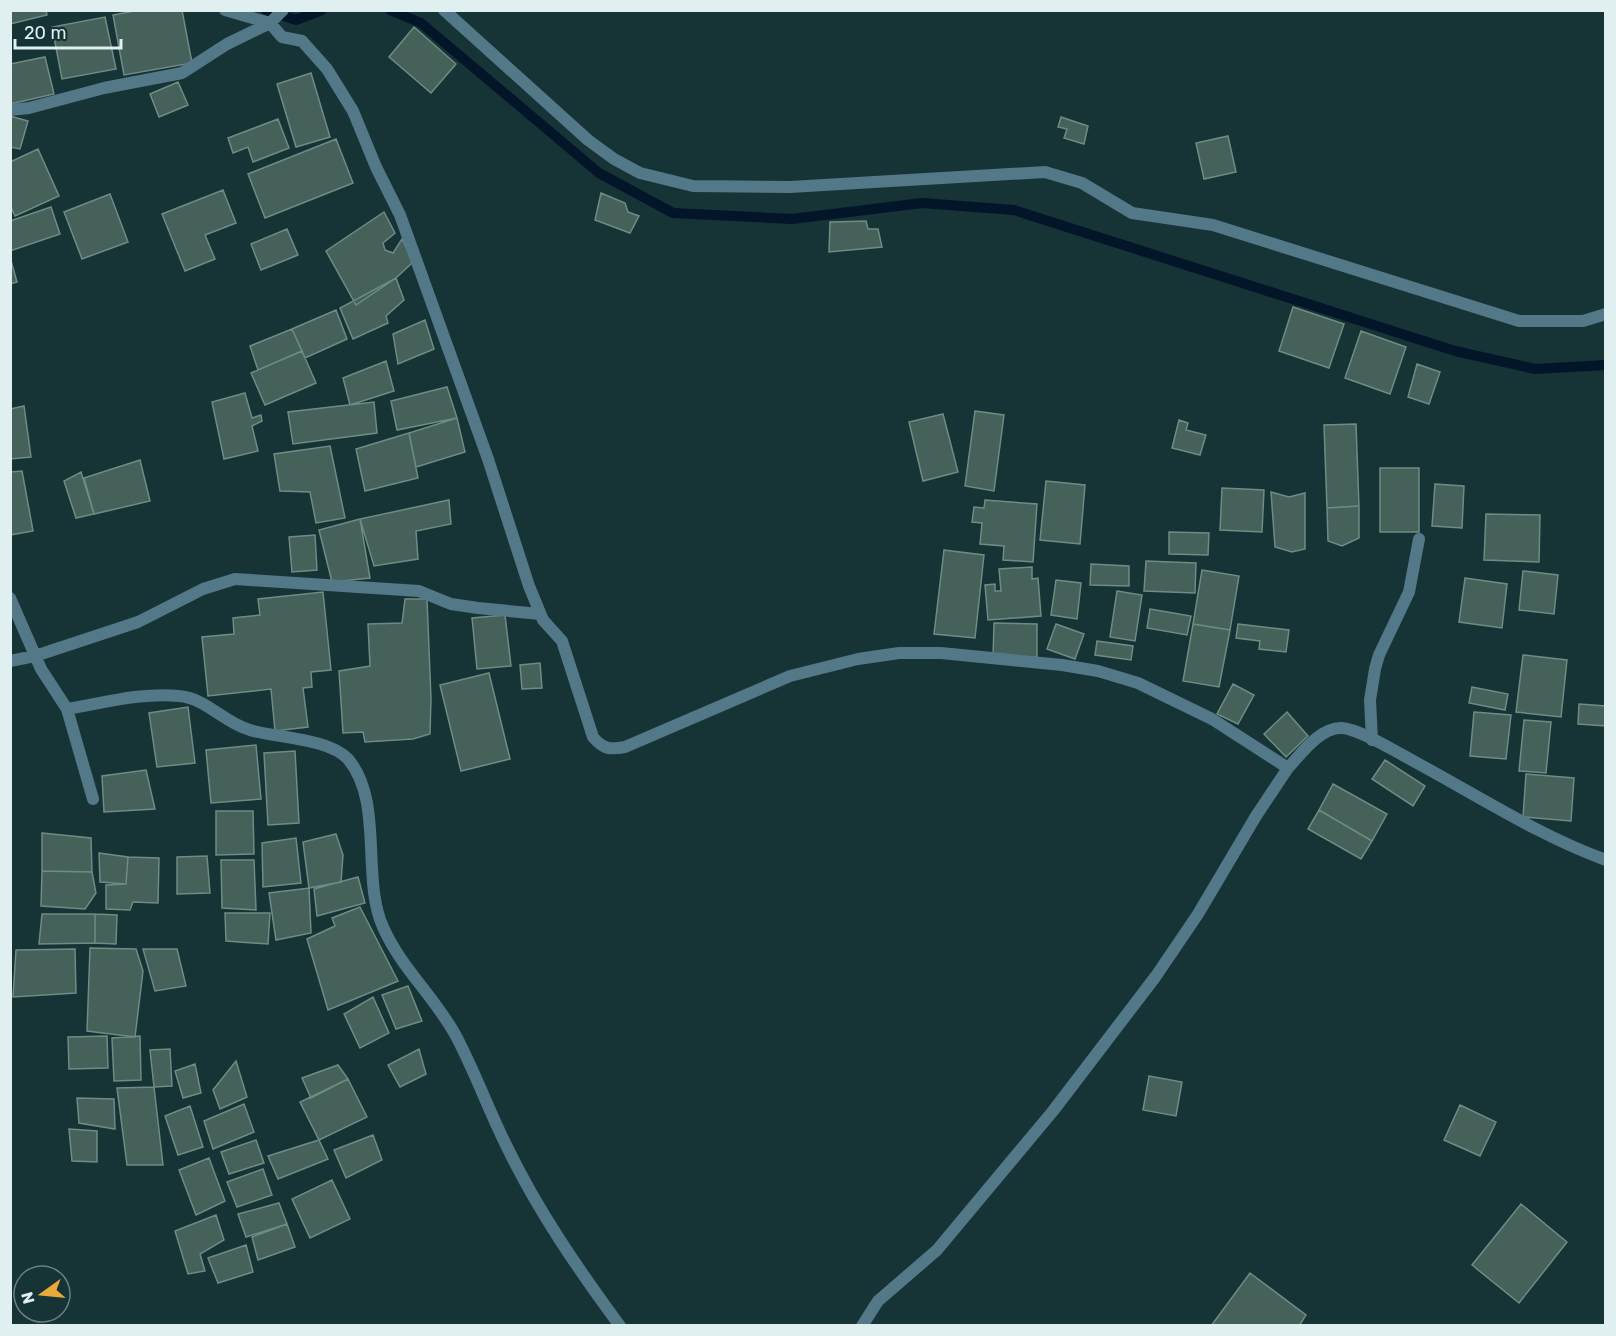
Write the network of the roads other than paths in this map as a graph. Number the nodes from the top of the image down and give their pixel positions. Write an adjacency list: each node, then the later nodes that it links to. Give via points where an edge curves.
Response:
1 (225, 10): 4 (street)
2 (283, 10): 4 (street)
3 (444, 10): 6 (street, via 588,140 614,159 660,180 693,186 790,187 1045,172 1082,183 1132,213 1213,225 1519,321 1583,321)
4 (272, 22): 5 (street, via 227,44 182,73); 9 (street, via 282,37 302,40 327,69 353,111 400,215)
5 (10, 110)
6 (1605, 314)
7 (1419, 539): 13 (street, via 1409,592 1375,669 1370,700)
8 (10, 598): 10 (street)
9 (540, 614): 10 (street, via 451,604 419,591 235,579 203,589 138,622); 14 (street, via 562,641 593,736 609,749 625,747 790,676 858,659 899,653 941,653 1062,665 1127,680 1212,719)
10 (35, 656): 11 (street); 12 (street)
11 (10, 660)
12 (67, 709): 15 (street); 17 (street, via 158,694 182,696 202,703 241,728 319,744 347,758 361,784 366,807 374,894 383,927 403,964 456,1036 507,1148 547,1220)
13 (1372, 740): 14 (street, via 1345,729 1326,732); 16 (street, via 1553,837)
14 (1288, 768): 18 (street, via 1198,914 1122,1021 937,1250 878,1301)
15 (93, 799)
16 (1605, 860)
17 (620, 1326)
18 (862, 1326)

